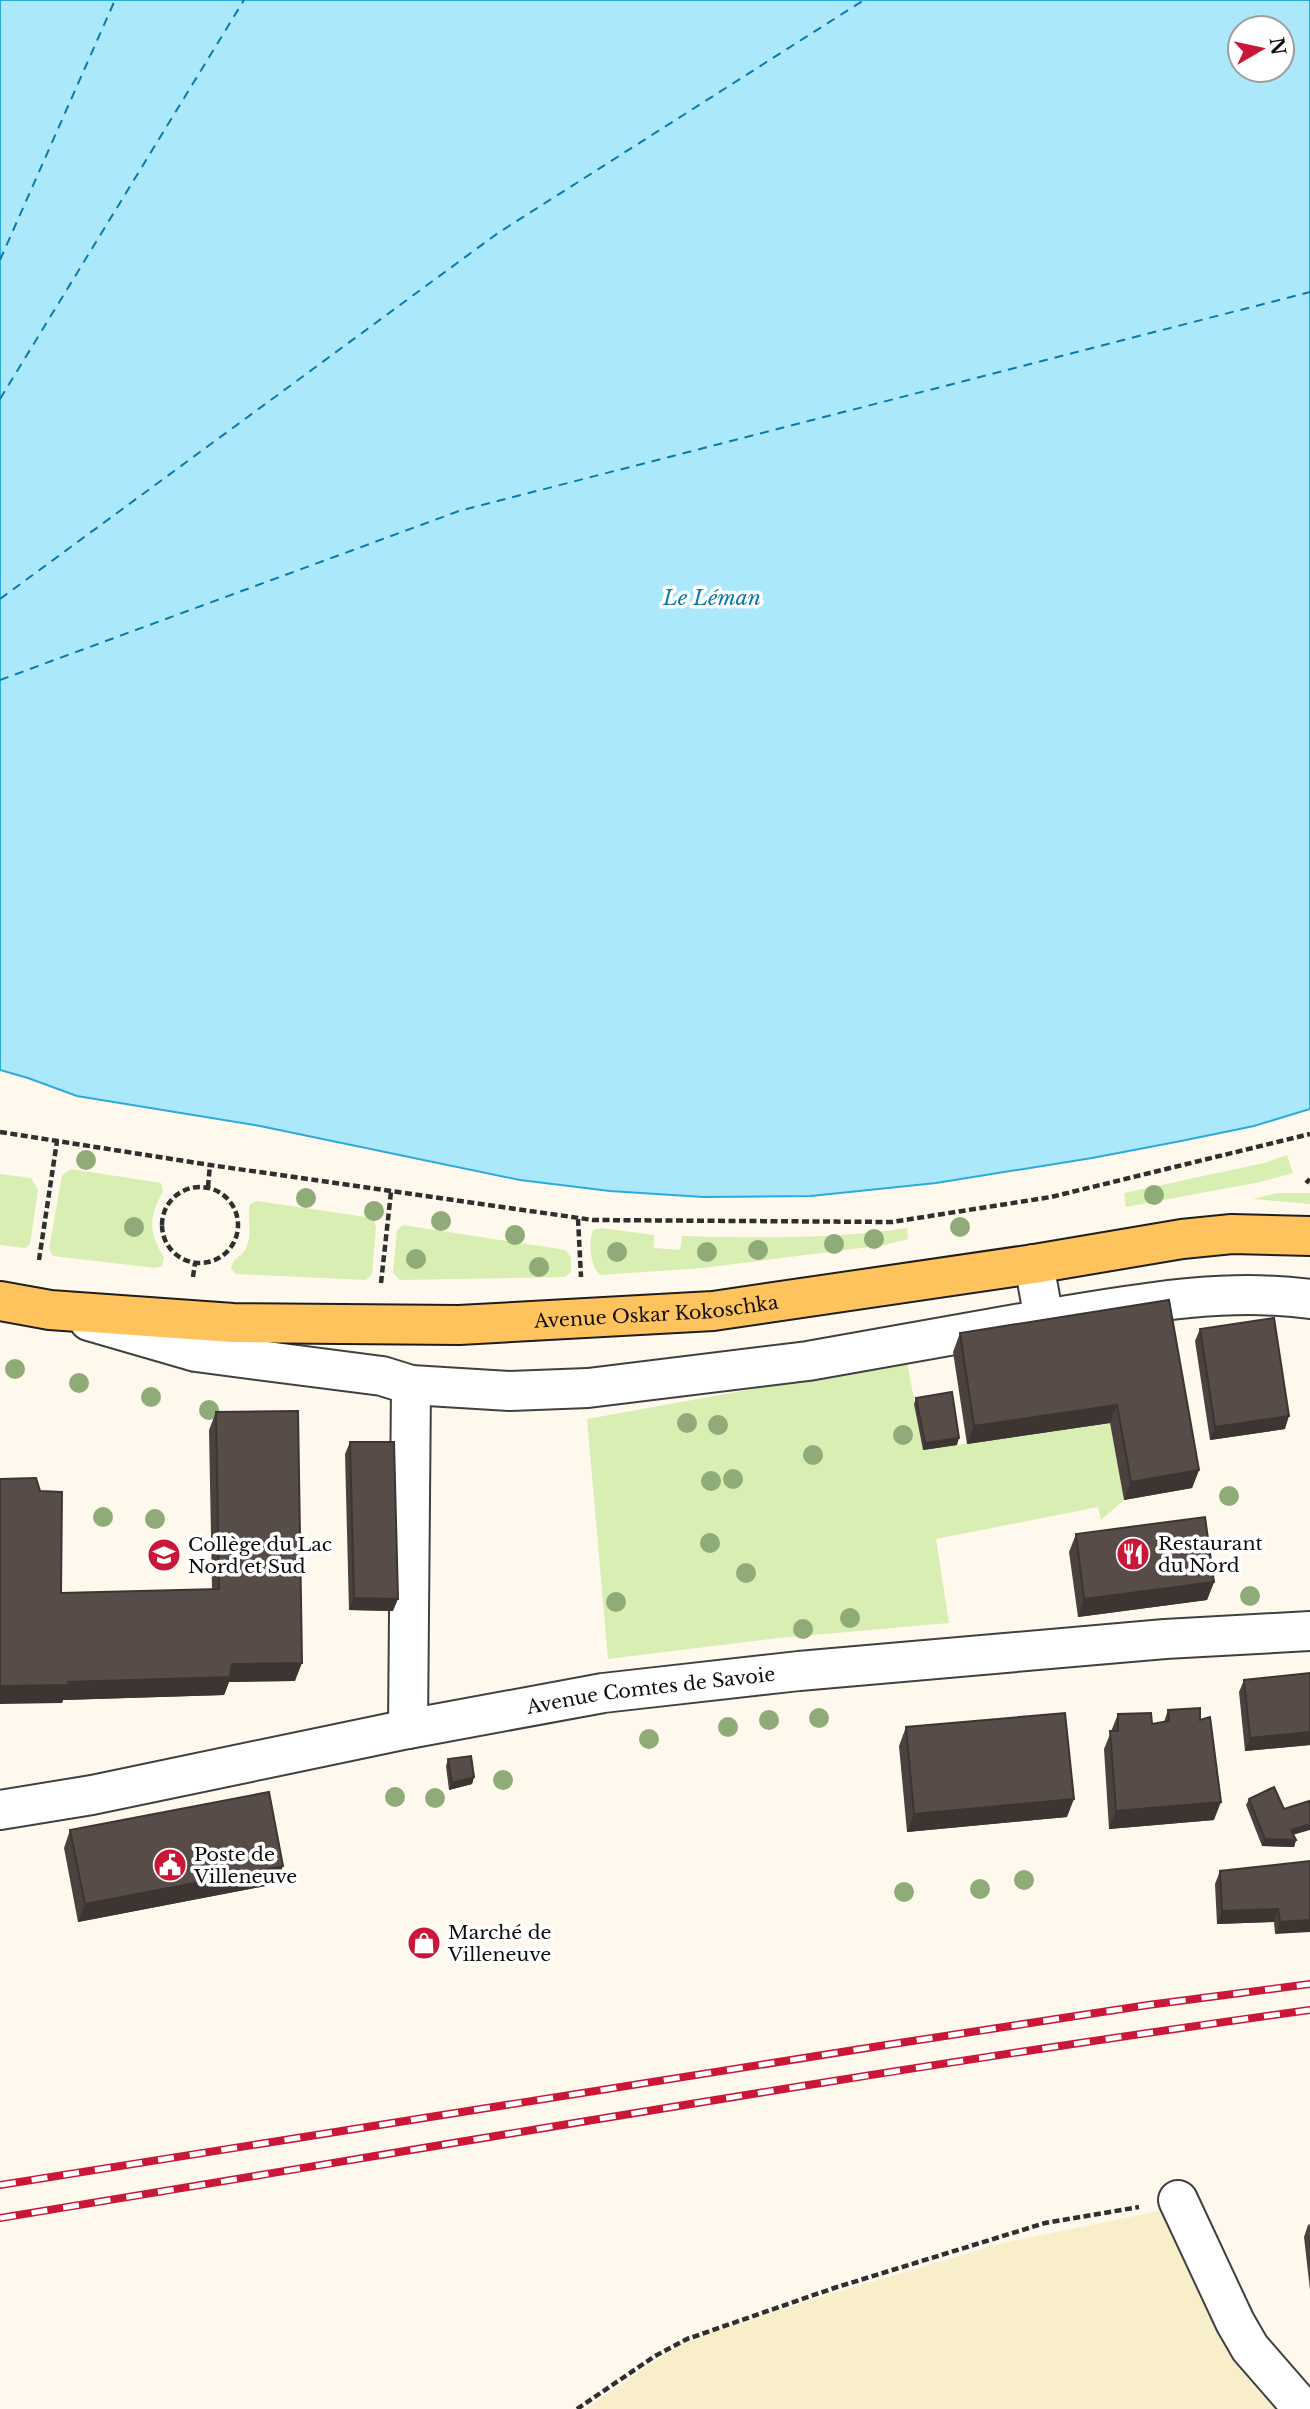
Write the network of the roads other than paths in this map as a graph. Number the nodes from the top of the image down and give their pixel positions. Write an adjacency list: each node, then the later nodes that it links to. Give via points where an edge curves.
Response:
1 (1310, 1236): 2 (main road, Avenue Oskar Kokoschka, via 1207,1236)
2 (1034, 1264): 5 (main road, Avenue Oskar Kokoschka, via 713,1311 458,1325 233,1323); 6 (street)
3 (1310, 1299): 6 (street, via 1253,1295 1170,1299)
4 (0, 1301): 5 (main road, Avenue Oskar Kokoschka)
5 (50, 1310): 7 (street, via 195,1352 382,1376)
6 (1044, 1319): 7 (street, via 808,1361 588,1388 510,1391)
7 (411, 1385): 9 (street)
8 (1310, 1632): 9 (street, Avenue Comtes de Savoie, via 1165,1639 799,1671 603,1693)
9 (408, 1729): 10 (street, Avenue Comtes de Savoie)
10 (0, 1810)
11 (1178, 2200): 12 (street, via 1250,2348)
12 (1303, 2409)

